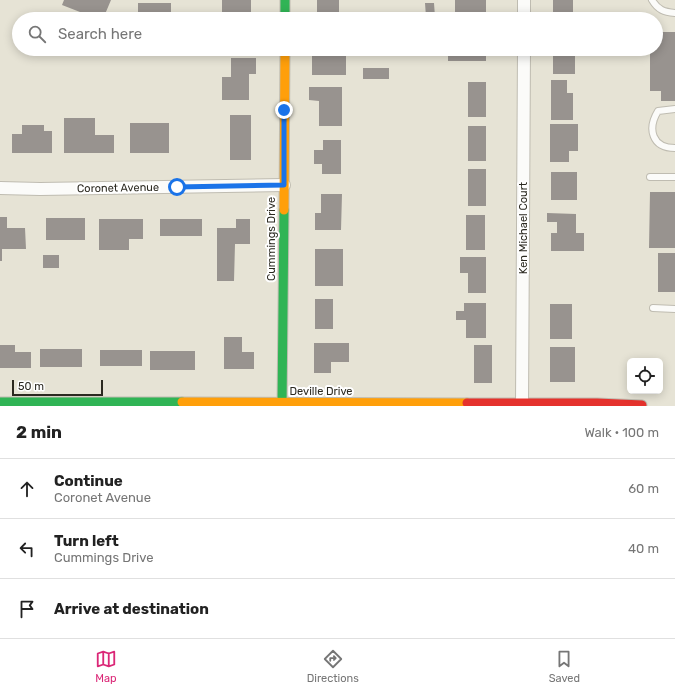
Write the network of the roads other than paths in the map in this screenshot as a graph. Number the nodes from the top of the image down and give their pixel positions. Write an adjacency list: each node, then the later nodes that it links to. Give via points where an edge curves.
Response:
1 (285, 0): 4 (street)
2 (524, 0): 5 (street)
3 (652, 0): 6 (lane, via 657,8)
4 (285, 12)
5 (524, 12)
6 (675, 13)
7 (285, 56): 13 (street, Cummings Drive)
8 (524, 56): 19 (street, Ken Michael Court)
9 (675, 109): 10 (lane, via 658,111 653,119 653,127 659,145)
10 (675, 148)
11 (650, 177): 12 (lane)
12 (675, 177)
13 (284, 185): 14 (street, Coronet Avenue); 18 (street, Cummings Drive)
14 (0, 188)
15 (653, 308): 16 (lane)
16 (675, 309)
17 (0, 402): 18 (street, Deville Drive)
18 (282, 405): 19 (street, Deville Drive)
19 (522, 405): 20 (street, Deville Drive)
20 (642, 405)

